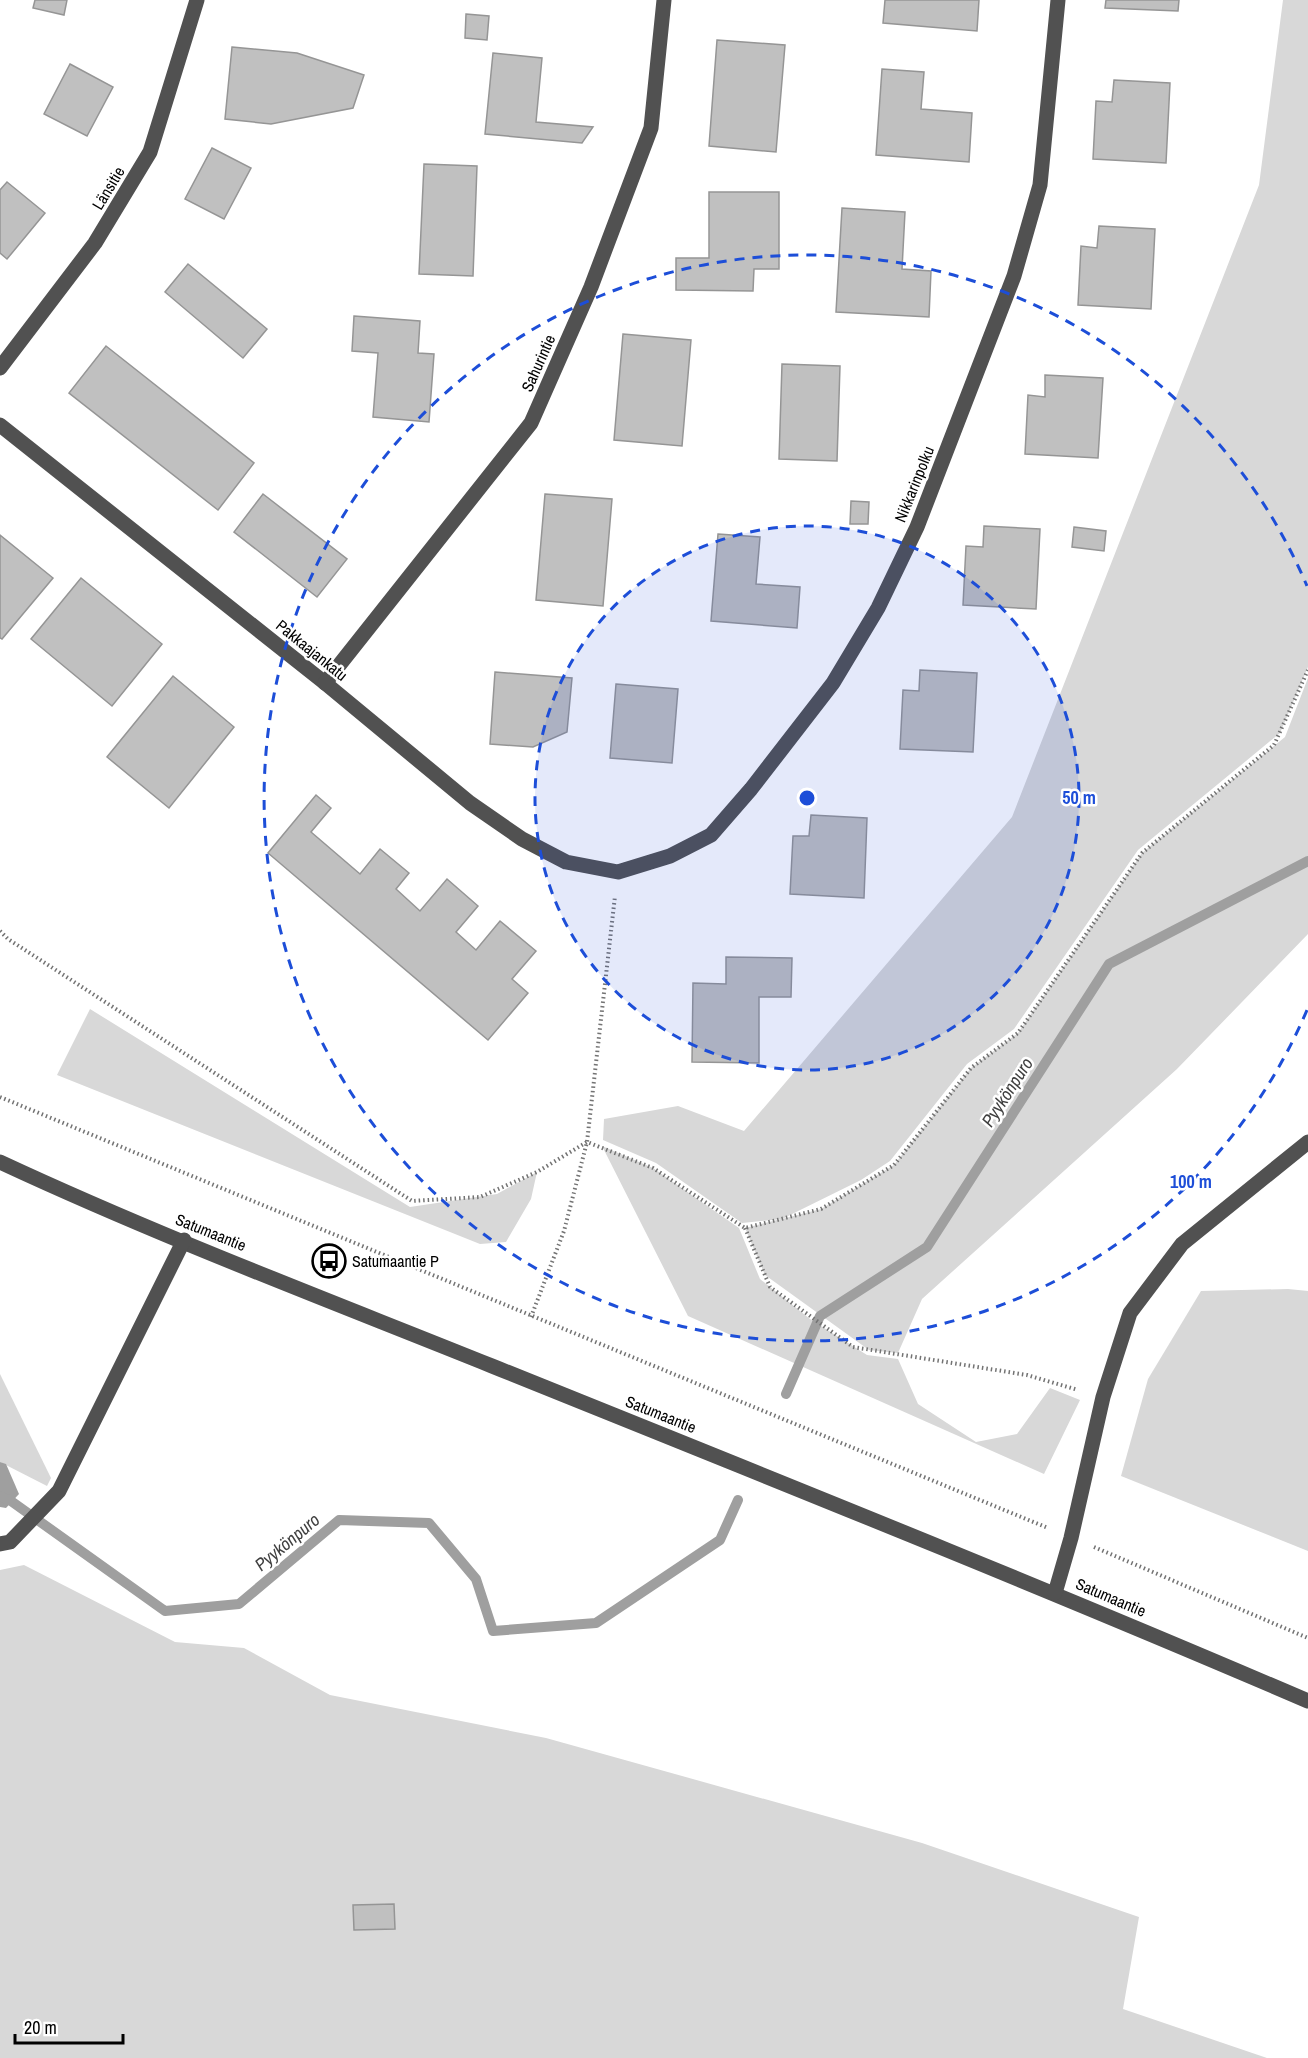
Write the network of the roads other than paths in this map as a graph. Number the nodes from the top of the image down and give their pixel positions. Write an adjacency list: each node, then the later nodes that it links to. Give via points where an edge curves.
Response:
1 (197, 0): 4 (street, Länsitie, via 150,152 96,243)
2 (664, 0): 6 (street, Sahurintie, via 651,128 591,287 531,423)
3 (1058, 0): 7 (street, Nikkarinpolku, via 1040,185 1014,276 917,527 878,608 833,683 711,835 670,856)
4 (0, 368)
5 (0, 425): 6 (street, Pakkaajankatu)
6 (325, 683): 7 (street, Pakkaajankatu, via 470,803 522,839 566,862)
7 (618, 872)
8 (1308, 1142): 12 (street, via 1182,1244 1130,1313 1103,1397)
9 (0, 1162): 10 (street, Satumaantie)
10 (184, 1240): 11 (street, via 59,1491 10,1542); 12 (street, Satumaantie)
11 (0, 1544)
12 (1055, 1593): 13 (street, Satumaantie)
13 (1308, 1701)

